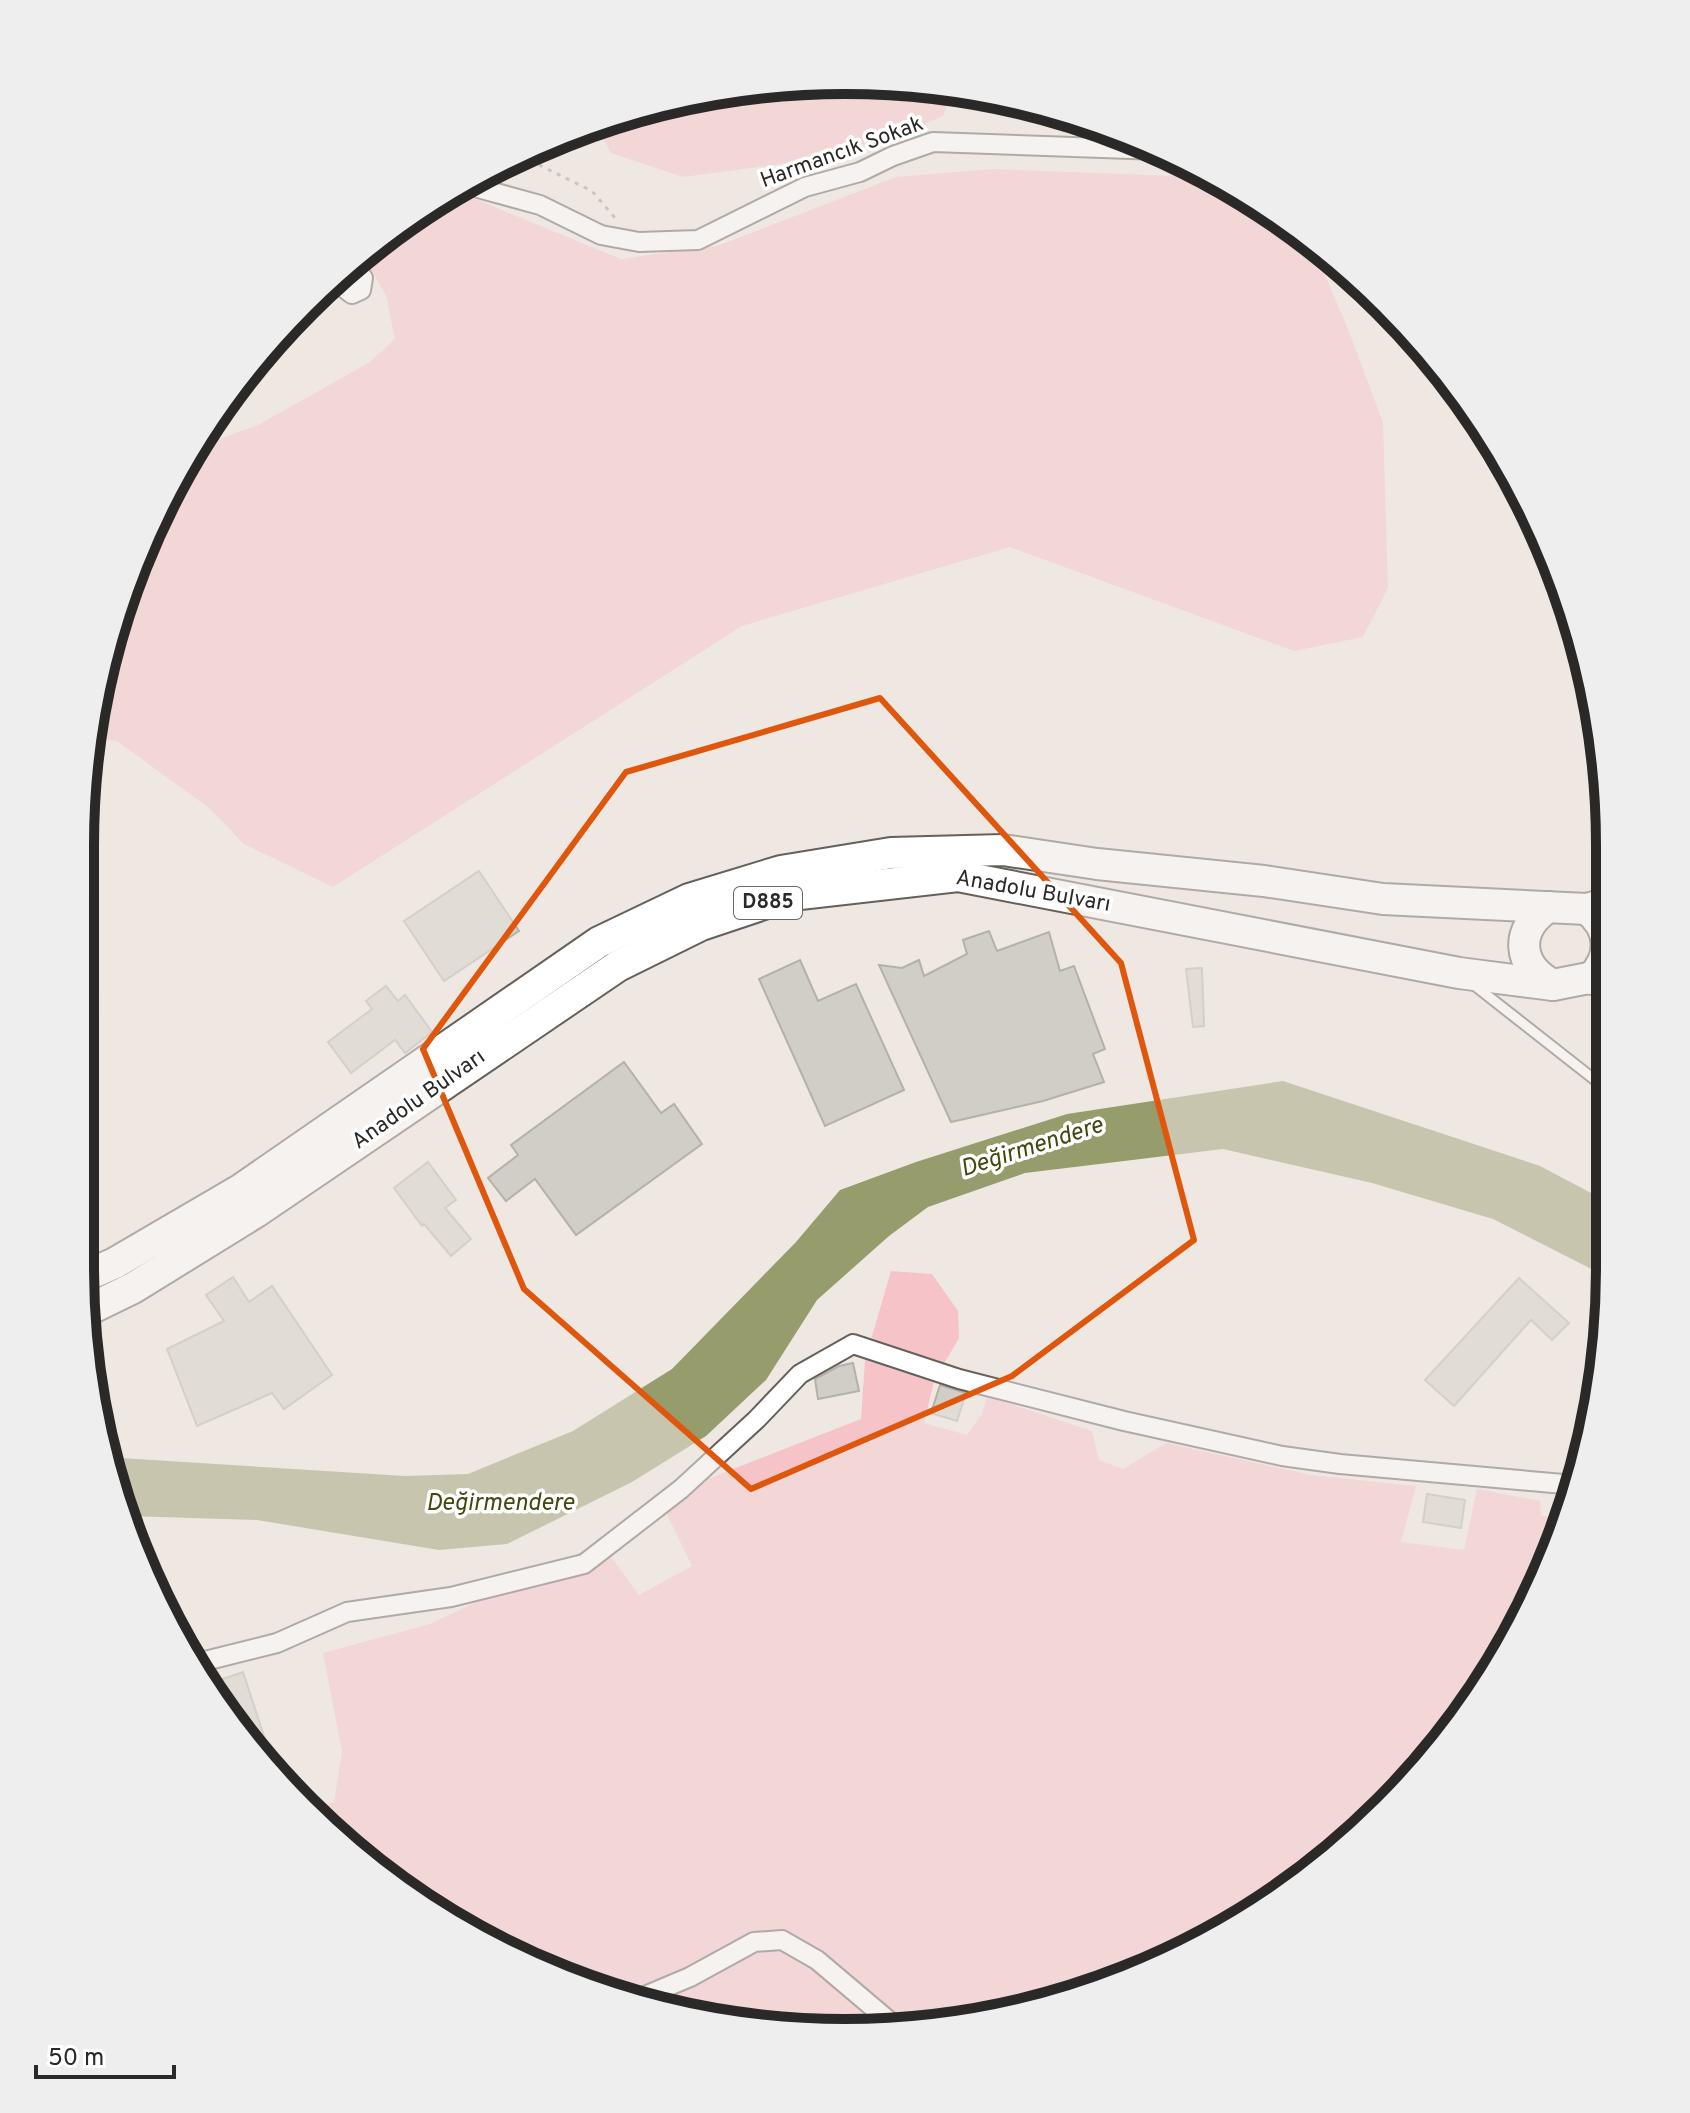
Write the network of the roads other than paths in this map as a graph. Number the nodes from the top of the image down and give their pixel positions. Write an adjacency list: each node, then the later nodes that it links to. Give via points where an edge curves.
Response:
1 (1126, 149): 2 (street, Harmancık Sokak, via 933,142 860,172 805,187 698,240 639,242 601,235 540,205)
2 (481, 189)
3 (359, 272): 4 (street, via 361,290 352,294)
4 (343, 287)
5 (1596, 906): 6 (highway, Anadolu Bulvarı)
6 (1548, 907): 9 (highway, via 1528,927 1524,941 1531,968); 11 (highway, Anadolu Bulvarı / D885, via 1383,899 1003,850 891,853 781,871 689,899 599,942 240,1190)
7 (1459, 973): 9 (highway, Anadolu Bulvarı / D885); 10 (lane); 12 (highway, Anadolu Bulvarı / D885, via 958,876 791,895 701,925 618,966 256,1212)
8 (1596, 977): 9 (highway, Anadolu Bulvarı)
9 (1553, 985)
10 (1596, 1081)
11 (94, 1272)
12 (96, 1306)
13 (1563, 1484): 14 (street, via 1282,1456 974,1383 853,1344 800,1374 681,1489 584,1564 451,1597 347,1612 277,1643)
14 (206, 1661)
15 (652, 1993): 16 (street, via 754,1942 782,1940 817,1960)
16 (885, 2017)

